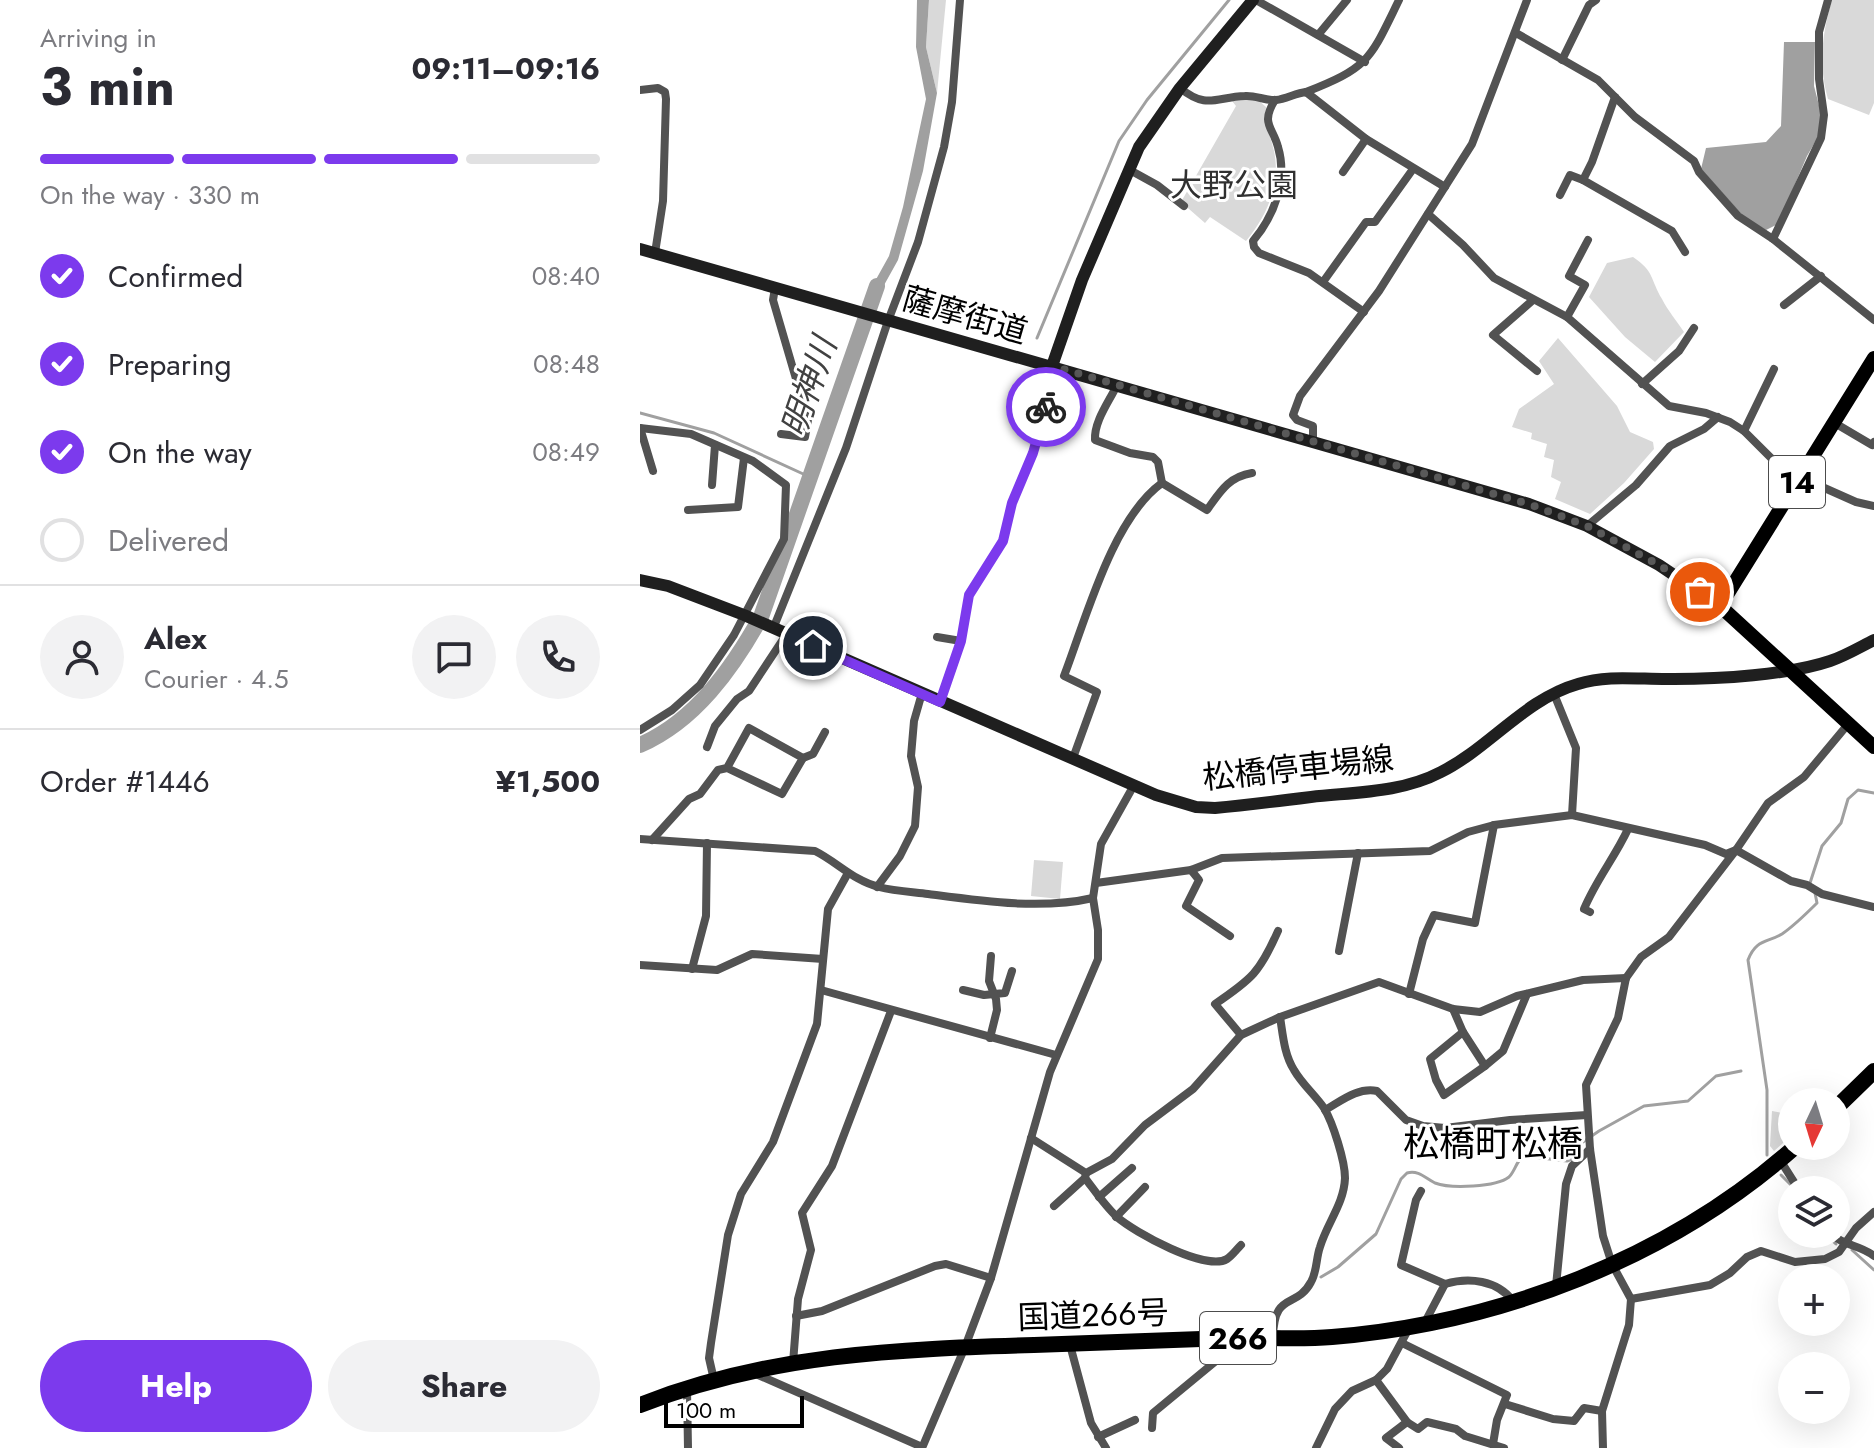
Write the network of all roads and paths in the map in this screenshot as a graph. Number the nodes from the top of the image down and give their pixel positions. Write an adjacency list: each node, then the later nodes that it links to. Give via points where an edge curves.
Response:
1 (960, 0): 38 (street, via 944,147 918,242)
2 (1254, 0): 9 (street); 12 (street)
3 (1347, 0): 9 (street)
4 (1399, 0): 11 (street)
5 (1527, 0): 8 (street)
6 (1596, 0): 10 (street)
7 (1828, 0): 26 (street, via 1819,32 1821,138)
8 (1516, 33): 10 (street); 22 (street, via 1481,126)
9 (1318, 35): 11 (street)
10 (1562, 60): 15 (street, via 1598,80)
11 (1365, 62): 14 (street)
12 (1180, 88): 16 (street, via 1203,101 1250,96); 18 (street)
13 (640, 90): 30 (street, via 658,88 666,99 663,201)
14 (1306, 92): 16 (street); 17 (street)
15 (1615, 97): 21 (street); 26 (street, via 1694,161 1738,216)
16 (1275, 100): 32 (street, via 1268,118 1278,147 1279,182 1271,217 1254,247)
17 (1366, 139): 19 (street); 20 (street)
18 (1127, 169): 24 (street); 42 (street, via 1077,292)
19 (1413, 169): 22 (street); 32 (street)
20 (1343, 172)
21 (1583, 180): 23 (street, via 1570,175); 29 (street, via 1672,231)
22 (1445, 187): 25 (street)
23 (1560, 195)
24 (1184, 206)
25 (1428, 214): 34 (street, via 1494,278); 36 (street)
26 (1773, 239): 31 (street)
27 (1588, 240): 37 (street, via 1569,276 1585,285)
28 (640, 249): 30 (street, 薩摩街道)
29 (1685, 252)
30 (655, 253): 33 (street, 薩摩街道)
31 (1821, 276): 35 (street); 39 (street)
32 (1323, 282): 36 (street)
33 (775, 288): 38 (street, 薩摩街道); 51 (street, via 773,300 808,420 805,437)
34 (1533, 300): 37 (street); 44 (street, via 1493,335)
35 (1784, 305)
36 (1364, 312): 52 (street, via 1293,410 1297,420 1313,426)
37 (1567, 317): 45 (street)
38 (886, 320): 42 (street, 薩摩街道); 67 (street, via 846,448)
39 (1874, 320)
40 (1694, 328): 45 (street, via 1679,351)
41 (1874, 359): 48 (main road, 14)
42 (1057, 368): 46 (street, 薩摩街道); 70 (street, via 1003,541 969,595)
43 (1774, 369): 50 (street)
44 (1537, 371)
45 (1642, 384): 47 (street, via 1675,408)
46 (1117, 385): 52 (street, 薩摩街道); 59 (street, via 1095,440 1153,457)
47 (1718, 417): 50 (street); 63 (street, via 1670,446 1636,485)
48 (1833, 422): 53 (street); 58 (main road, 14)
49 (640, 428): 54 (street, via 691,434); 56 (street)
50 (1744, 431): 58 (street, via 1778,465)
51 (781, 434)
52 (1313, 440): 63 (street, 薩摩街道)
53 (1874, 442)
54 (715, 445): 55 (street); 60 (street)
55 (744, 458): 62 (street, via 738,507); 66 (street, via 786,485 784,539)
56 (653, 471)
57 (1252, 473): 59 (street, via 1238,475 1207,510)
58 (1800, 477): 61 (street); 65 (main road, 14)
59 (1162, 483): 81 (street, via 1118,535 1064,676 1097,692)
60 (712, 485)
61 (1874, 506)
62 (688, 510)
63 (1587, 526): 65 (street, 薩摩街道)
64 (640, 580): 66 (street, 松橋停車場線)
65 (1720, 606): 71 (main road)
66 (747, 617): 67 (street, 松橋停車場線); 76 (street, via 700,685)
67 (775, 630): 72 (street, 松橋停車場線); 78 (street, via 749,691 715,726)
68 (937, 637): 70 (street)
69 (1874, 640): 71 (street, 松橋停車場線, via 1831,661)
70 (961, 641): 74 (street)
71 (1787, 669): 73 (street, 松橋停車場線, via 1705,679 1602,678); 75 (main road)
72 (922, 693): 74 (street, 松橋停車場線); 95 (street, via 911,756 918,787 915,826)
73 (1554, 694): 83 (street, 松橋停車場線, via 1443,772 1395,788 1215,808 1179,803); 84 (street, via 1576,748)
74 (940, 702): 81 (street, 松橋停車場線)
75 (1849, 723): 79 (main road); 90 (street, via 1804,777 1768,803)
76 (640, 730)
77 (825, 732): 80 (street, via 813,754)
78 (707, 747)
79 (1874, 747)
80 (803, 758): 82 (street, via 782,794); 82 (street, via 749,728)
81 (1073, 758): 83 (street, 松橋停車場線)
82 (727, 768): 88 (street, via 718,770)
83 (1134, 785): 94 (street, via 1101,844)
84 (1572, 815): 85 (street); 86 (street)
85 (1494, 825): 91 (street, via 1430,851); 111 (street, via 1475,923 1434,915)
86 (1628, 829): 90 (street, via 1726,854); 98 (street, via 1616,857 1595,882 1584,909)
87 (640, 839): 88 (street)
88 (652, 840): 89 (street)
89 (707, 843): 93 (street, via 815,851); 105 (street, via 706,916)
90 (1736, 850): 97 (street, via 1791,881); 107 (street, via 1669,937 1641,957)
91 (1358, 853): 92 (street, via 1222,858); 101 (street)
92 (1191, 870): 94 (street); 100 (street, via 1199,880 1186,906)
93 (848, 873): 95 (street); 103 (street, via 828,909)
94 (1096, 883): 96 (street)
95 (877, 887): 96 (street, via 1027,903)
96 (1093, 898): 119 (street, via 1098,959)
97 (1874, 907)
98 (1590, 912)
99 (1278, 931): 117 (street, via 1257,972 1215,1004)
100 (1230, 936)
101 (1339, 951)
102 (991, 956): 110 (street)
103 (823, 959): 105 (street, via 752,954 717,970); 108 (street)
104 (640, 965): 105 (street)
105 (692, 969)
106 (1012, 971): 110 (street, via 1005,993)
107 (1626, 978): 112 (street, via 1583,980); 124 (street, via 1618,1018 1586,1085)
108 (821, 990): 114 (street); 157 (street, via 817,1024 773,1142 741,1194 728,1235 709,1358)
109 (963, 990): 110 (street)
110 (993, 993): 118 (street, via 997,1010)
111 (1409, 994): 113 (street); 115 (street, via 1379,982)
112 (1527, 994): 113 (street, via 1480,1012); 120 (street, via 1503,1051)
113 (1453, 1009): 116 (street)
114 (891, 1011): 118 (street); 148 (street, via 832,1166 802,1213 811,1250)
115 (1280, 1017): 117 (street); 123 (street, via 1287,1056)
116 (1463, 1032): 120 (street); 120 (street, via 1430,1059 1444,1095)
117 (1241, 1035): 129 (street, via 1193,1089)
118 (990, 1038): 119 (street)
119 (1056, 1055): 125 (street)
120 (1485, 1066)
121 (1874, 1071): 122 (highway)
122 (1850, 1094)
123 (1325, 1110): 124 (street, via 1372,1089 1406,1120 1423,1126); 151 (street, via 1339,1150 1344,1188 1318,1250 1311,1284 1275,1312)
124 (1587, 1115): 126 (street)
125 (1031, 1138): 129 (street); 143 (street)
126 (1591, 1141): 142 (street, via 1603,1236); 145 (street, via 1566,1184)
127 (1780, 1160): 130 (street); 142 (highway, 国道266号 / 266, via 1701,1217)
128 (1132, 1168): 133 (street)
129 (1086, 1175): 133 (street); 134 (street)
130 (1790, 1176)
131 (1145, 1187): 136 (street)
132 (1421, 1191): 144 (street, via 1401,1265)
133 (1099, 1197): 136 (street)
134 (1054, 1206)
135 (1874, 1212): 137 (street)
136 (1116, 1217): 138 (street, via 1187,1255 1215,1262 1227,1260)
137 (1850, 1238)
138 (1241, 1245)
139 (1850, 1246): 141 (street)
140 (1842, 1248): 146 (street, via 1833,1256 1808,1261 1761,1251 1710,1285)
141 (1874, 1256)
142 (1612, 1264): 145 (highway, 国道266号 / 266); 146 (street)
143 (991, 1278): 148 (street, via 946,1264 935,1266 822,1311); 154 (street)
144 (1445, 1284): 147 (street, via 1460,1280 1490,1285 1501,1288); 149 (street)
145 (1556, 1289): 147 (highway, 国道266号 / 266)
146 (1631, 1299): 162 (street, via 1629,1325)
147 (1513, 1302): 149 (highway, 国道266号 / 266)
148 (796, 1316): 155 (street)
149 (1416, 1326): 151 (highway, 国道266号 / 266, via 1333,1337); 152 (street)
150 (1229, 1338): 151 (highway, 国道266号 / 266); 153 (highway, 国道266号 / 266); 165 (street, via 1222,1356 1153,1413)
151 (1273, 1338)
152 (1402, 1343): 158 (street); 160 (street, via 1507,1395)
153 (1070, 1344): 154 (highway, 国道266号 / 266); 166 (street)
154 (965, 1347): 155 (highway, 国道266号 / 266, via 897,1349); 169 (street)
155 (793, 1363): 156 (highway, 国道266号 / 266)
156 (752, 1372): 157 (highway, 国道266号 / 266); 169 (street)
157 (714, 1380): 159 (highway, 国道266号 / 266)
158 (1376, 1380): 164 (street); 171 (street, via 1352,1391 1335,1409)
159 (687, 1389): 161 (highway, 国道266号 / 266); 168 (street)
160 (1505, 1404): 162 (street, via 1574,1421 1584,1408); 167 (street)
161 (640, 1405)
162 (1602, 1411): 174 (street)
163 (1135, 1420): 166 (street)
164 (1407, 1422): 167 (street, via 1418,1429 1427,1422 1456,1429); 172 (street, via 1386,1438)
165 (1152, 1428)
166 (1098, 1437): 170 (street)
167 (1493, 1444): 173 (street)
168 (688, 1448)
169 (922, 1448)
170 (1106, 1448)
171 (1316, 1448)
172 (1399, 1448)
173 (1504, 1448)
174 (1603, 1448)

